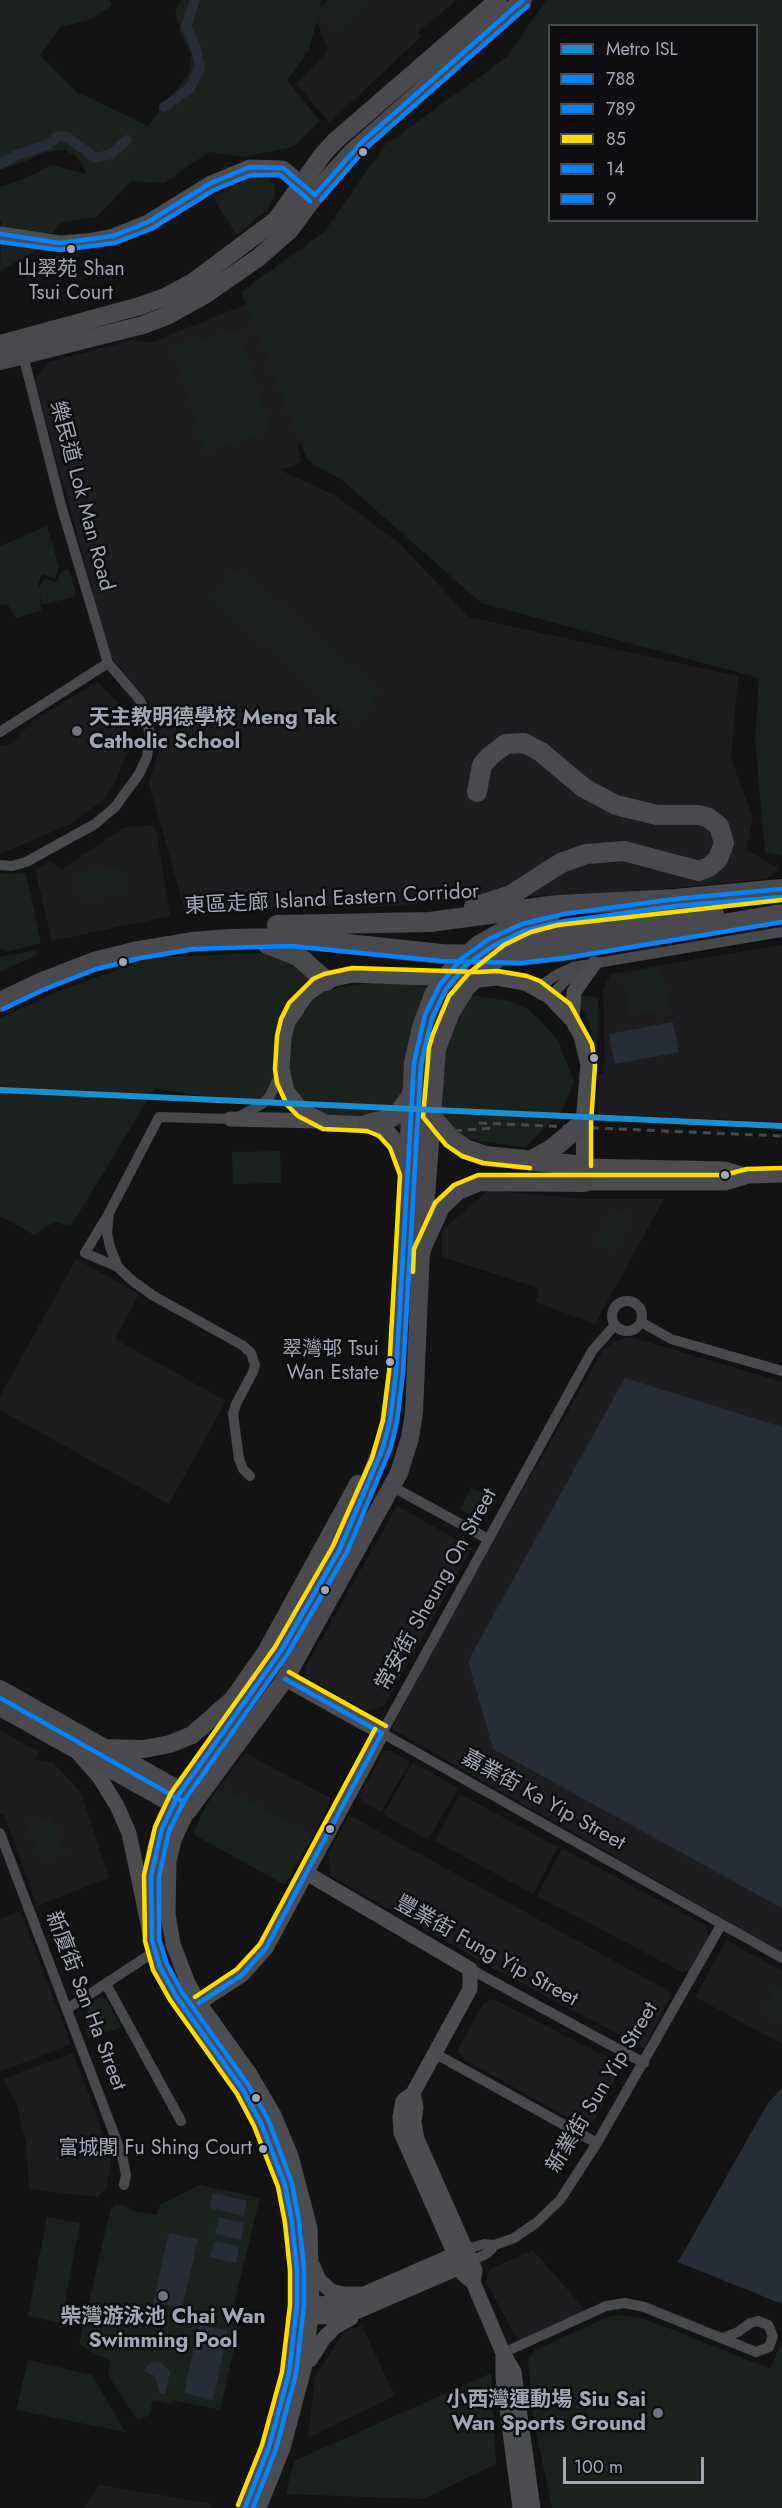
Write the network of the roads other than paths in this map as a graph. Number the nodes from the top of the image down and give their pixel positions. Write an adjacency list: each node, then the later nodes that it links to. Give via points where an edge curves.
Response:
1 (498, 0): 3 (main road, via 335,141 323,154)
2 (524, 0): 3 (main road)
3 (309, 189): 4 (main road, via 283,168 250,167 216,181 148,222 113,236 60,243); 6 (main road, via 295,224 272,248 181,309 143,324)
4 (0, 234)
5 (0, 344): 6 (main road)
6 (21, 347): 7 (main road); 8 (street, 樂民道 Lok Man Road, via 58,495)
7 (0, 361)
8 (108, 663): 9 (street); 11 (street, via 129,686 149,725 150,744 139,774 115,807 95,824 26,862)
9 (0, 732)
10 (477, 792): 16 (highway, via 482,765 490,756 506,744 524,743 584,788 616,805 657,815 707,817 721,831 723,848 714,864 699,871 624,851 586,854 561,863 502,899)
11 (0, 865)
12 (782, 889): 13 (highway, 東區走廊 Island Eastern Corridor)
13 (675, 899): 16 (highway, 東區走廊 Island Eastern Corridor, via 557,905 459,919); 17 (highway)
14 (782, 907): 17 (highway)
15 (782, 914): 19 (highway, 東區走廊 Island Eastern Corridor, via 519,956 442,954 291,938)
16 (394, 923): 22 (highway, 東區走廊 Island Eastern Corridor, via 245,925 173,933 92,952)
17 (553, 924): 26 (highway, via 499,933 461,959 429,1005)
18 (782, 933): 20 (street)
19 (229, 939): 21 (highway, via 290,951 307,961); 24 (highway, 東區走廊 Island Eastern Corridor, via 173,944 116,956 61,974)
20 (594, 964): 23 (street); 23 (street, via 558,974); 25 (main road, via 574,992)
21 (326, 981): 23 (main road, via 370,974 497,978 525,983); 27 (main road, via 307,994 288,1022)
22 (0, 989)
23 (544, 993): 25 (main road)
24 (0, 1002)
25 (572, 1020): 33 (main road, via 587,1056)
26 (426, 1048): 28 (highway); 29 (highway)
27 (282, 1069): 30 (street, via 270,1096); 31 (main road, via 293,1101)
28 (413, 1093): 32 (highway, via 400,1112); 35 (highway)
29 (430, 1115): 34 (highway, via 465,1149 485,1156); 40 (highway)
30 (231, 1119): 31 (main road); 38 (street, via 159,1117)
31 (325, 1122): 32 (main road)
32 (368, 1124): 35 (main road, via 382,1129 397,1144)
33 (583, 1124): 34 (highway); 36 (main road)
34 (530, 1161): 36 (highway)
35 (408, 1174): 46 (main road, via 396,1373)
36 (584, 1174): 37 (main road, via 725,1169 748,1176); 40 (main road, via 492,1180 468,1186 441,1207)
37 (782, 1175)
38 (109, 1214): 39 (street); 41 (street, via 85,1253)
39 (110, 1247): 41 (street, via 106,1257); 42 (street)
40 (421, 1251): 48 (main road, via 412,1425)
41 (96, 1257): 42 (street)
42 (118, 1267): 47 (street, via 152,1295 247,1348 254,1359 254,1372 233,1414 239,1460)
43 (641, 1322): 44 (street, via 629,1331); 44 (street, via 640,1308 623,1301 613,1311); 45 (street, via 671,1339)
44 (615, 1325): 49 (street, 常安街 Sheung On Street, via 592,1351)
45 (782, 1371)
46 (387, 1435): 54 (main road, via 266,1652 233,1699); 62 (main road, via 373,1477 340,1549 271,1668 177,1797 166,1818 156,1850 150,1893)
47 (250, 1476)
48 (393, 1487): 49 (street); 50 (main road)
49 (488, 1539): 53 (street, 常安街 Sheung On Street)
50 (285, 1678): 53 (main road, 嘉業街 Ka Yip Street); 57 (main road)
51 (0, 1689): 55 (main road)
52 (0, 1707): 56 (main road)
53 (382, 1733): 60 (main road, 常安街 Sheung On Street); 61 (street, 嘉業街 Ka Yip Street)
54 (192, 1734): 55 (main road, via 144,1749); 57 (main road, via 191,1744 200,1760 208,1765)
55 (103, 1748): 58 (main road)
56 (76, 1749): 58 (main road); 62 (main road, via 100,1778 129,1833)
57 (222, 1763): 58 (main road)
58 (191, 1805): 68 (main road, via 174,1840 169,1861 168,1914)
59 (0, 1833): 69 (street, 新廈街 San Ha Street)
60 (308, 1874): 64 (main road, 豐業街 Fung Yip Street); 68 (main road, 常安街 Sheung On Street, via 258,1960)
61 (721, 1925): 63 (street, 嘉業街 Ka Yip Street); 71 (street, 新業街 Sun Yip Street)
62 (153, 1946): 66 (street); 68 (main road, via 168,1982)
63 (782, 1958)
64 (470, 1969): 65 (street, 豐業街 Fung Yip Street); 67 (main road)
65 (484, 1977): 67 (street); 71 (street, 豐業街 Fung Yip Street)
66 (106, 1984): 69 (street); 72 (street)
67 (470, 1989): 70 (main road)
68 (193, 2007): 76 (main road, via 260,2088 283,2136 306,2208); 79 (main road, via 270,2142 285,2185)
69 (67, 2009): 74 (street, 新廈街 San Ha Street, via 122,2155)
70 (434, 2053): 73 (street); 75 (main road, via 413,2093 403,2101 401,2133)
71 (644, 2063): 73 (street, 新業街 Sun Yip Street)
72 (181, 2121)
73 (597, 2143): 75 (street, 新業街 Sun Yip Street, via 555,2207 488,2253)
74 (124, 2185)
75 (463, 2258): 77 (main road, 新業街 Sun Yip Street); 78 (main road, 新業街 Sun Yip Street); 81 (main road, via 476,2272 473,2282)
76 (312, 2263): 77 (main road, via 331,2291 351,2295); 79 (main road)
77 (370, 2292): 79 (main road, 新業街 Sun Yip Street, via 341,2304)
78 (367, 2309): 79 (main road, 新業街 Sun Yip Street, via 339,2317); 82 (main road, via 334,2327 318,2345)
79 (304, 2310): 82 (main road); 83 (main road, via 282,2406)
80 (723, 2338): 81 (street, via 635,2304 616,2303)
81 (503, 2353): 85 (main road); 86 (main road, via 514,2372)
82 (302, 2384): 84 (main road, via 283,2448)
83 (245, 2508)
84 (259, 2508)
85 (520, 2508)
86 (533, 2508)

